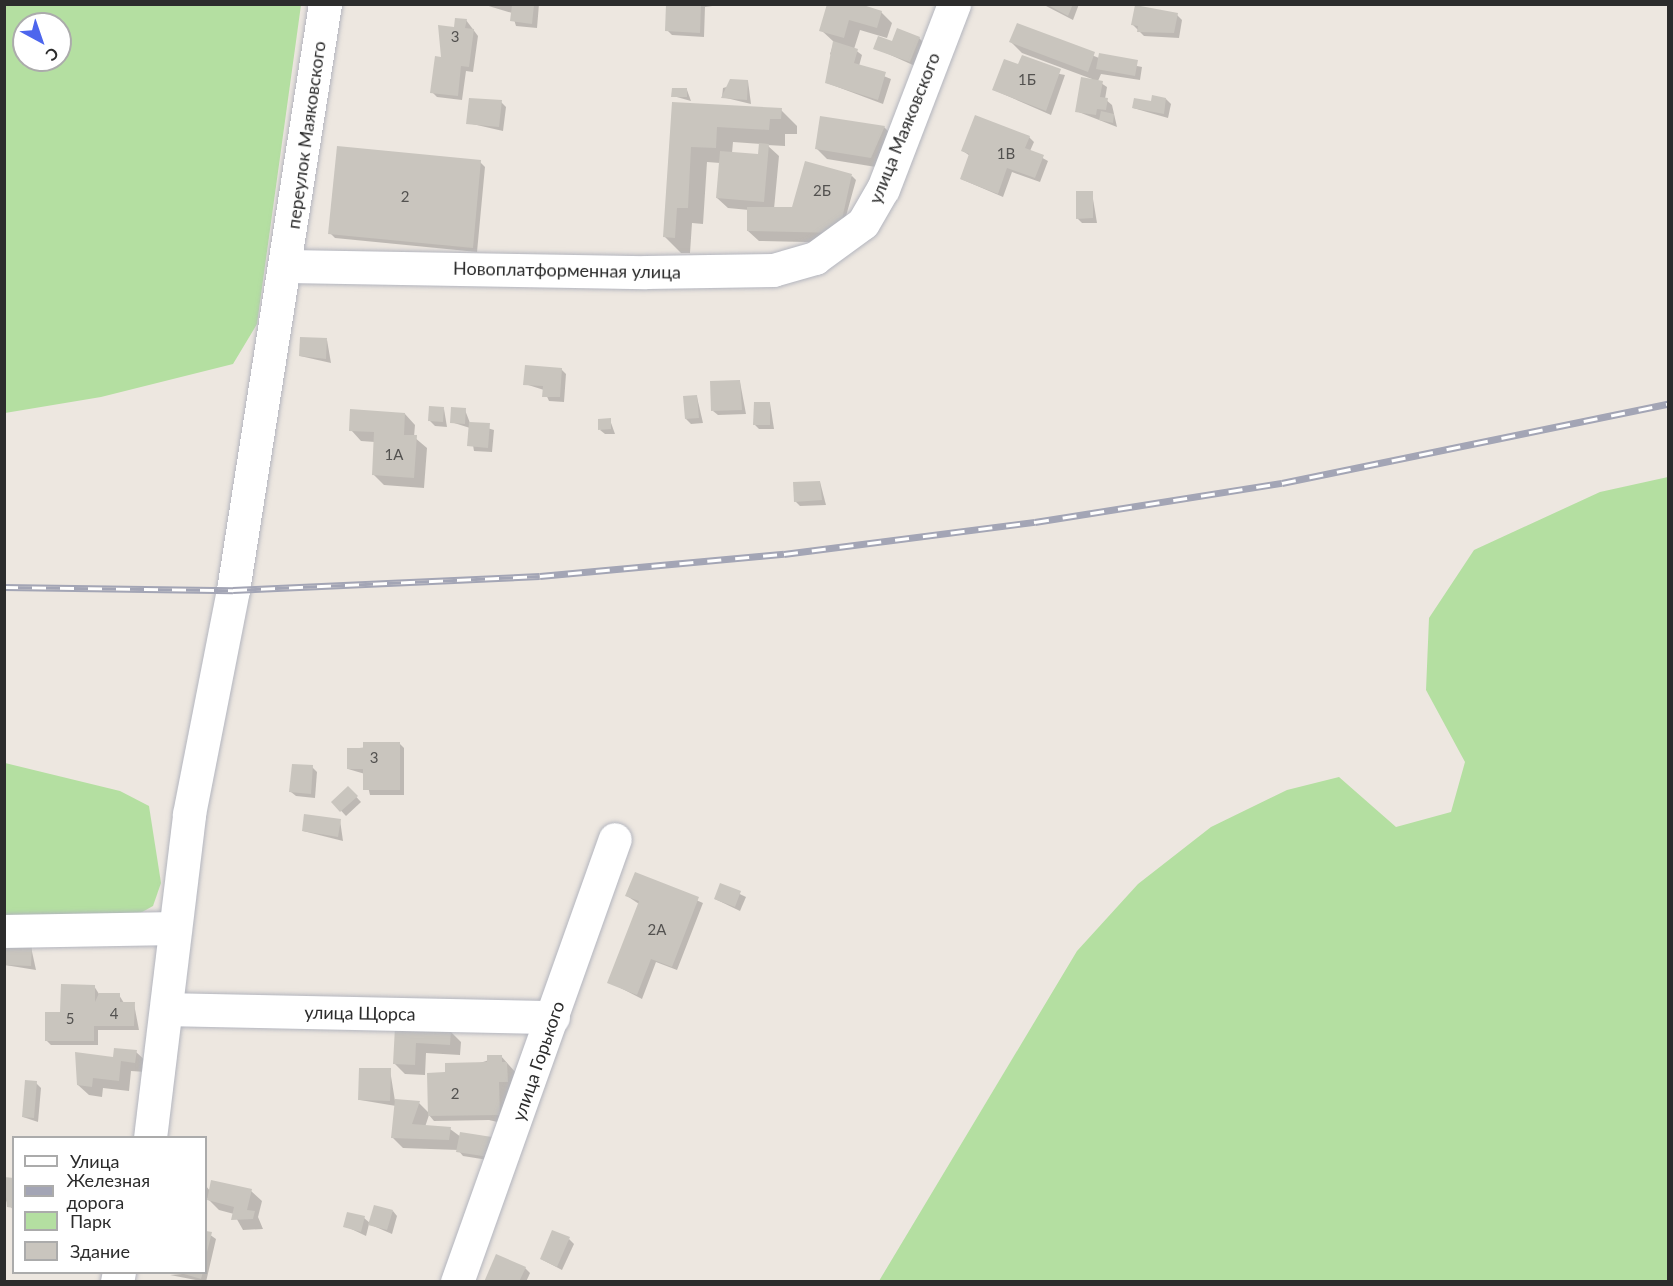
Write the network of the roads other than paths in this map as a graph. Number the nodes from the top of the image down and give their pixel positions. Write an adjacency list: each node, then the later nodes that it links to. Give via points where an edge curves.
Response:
1 (325, 4): 4 (street, переулок Маяковского)
2 (954, 4): 3 (street, улица Маяковского, via 883,189 863,224)
3 (841, 243): 4 (street, Новоплатформенная улица, via 815,258 773,270)
4 (287, 266): 6 (street, переулок Маяковского, via 233,590 201,740)
5 (615, 839): 9 (street, улица Горького)
6 (175, 928): 7 (street); 8 (street, переулок Маяковского)
7 (4, 931)
8 (167, 1009): 9 (street, улица Щорса); 10 (street, переулок Маяковского)
9 (553, 1017): 11 (street, улица Горького)
10 (150, 1136)
11 (457, 1281)

